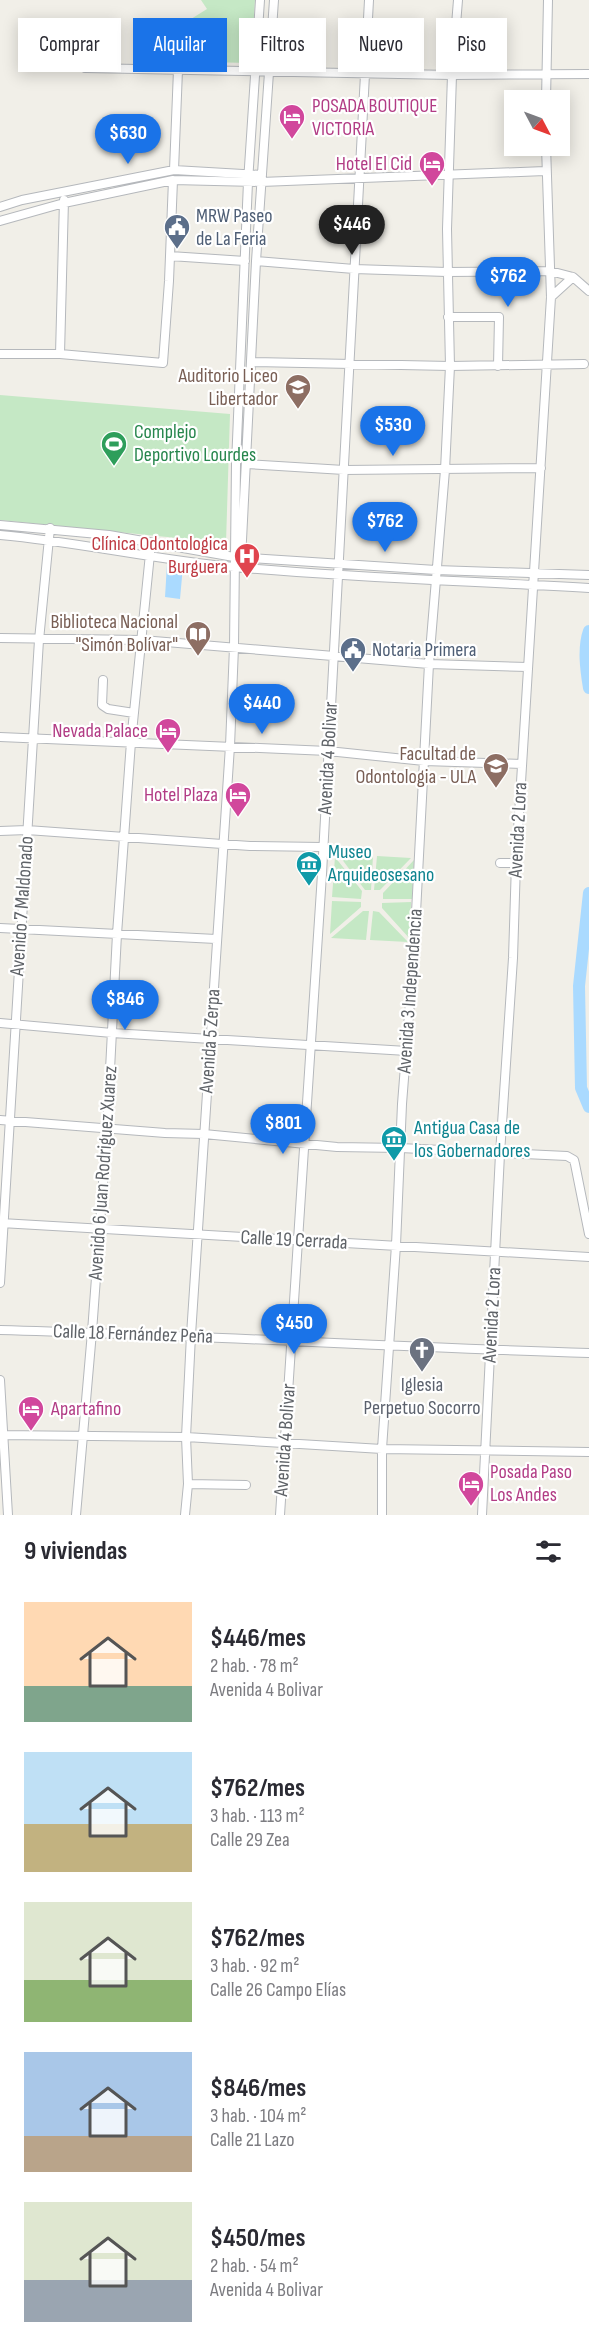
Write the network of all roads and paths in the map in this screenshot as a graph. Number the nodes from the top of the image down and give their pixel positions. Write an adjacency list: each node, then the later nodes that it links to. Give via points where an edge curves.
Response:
1 (260, 0): 6 (street)
2 (274, 0): 7 (street)
3 (369, 0): 12 (street, Avenida 4 Bolivar)
4 (458, 0): 15 (street, Avenida 3 Independencia)
5 (548, 0): 13 (street)
6 (259, 18)
7 (273, 18)
8 (178, 72): 18 (street)
9 (255, 72): 22 (street)
10 (270, 72): 23 (street)
11 (301, 72): 12 (street)
12 (363, 74): 15 (street); 21 (street, Avenida 4 Bolivar)
13 (547, 74): 14 (street); 15 (street); 16 (street)
14 (589, 74)
15 (452, 75): 20 (street, Avenida 3 Independencia)
16 (546, 90)
17 (546, 156): 19 (street, Avenida 2 Lora)
18 (174, 170): 22 (street); 25 (street)
19 (545, 171): 20 (street); 33 (street, Avenida 2 Lora)
20 (448, 175): 21 (street); 34 (street, Avenida 3 Independencia)
21 (359, 177): 23 (street); 32 (street, Avenida 4 Bolivar)
22 (249, 178): 23 (street); 24 (street); 30 (street)
23 (262, 179): 31 (street)
24 (173, 180): 26 (street); 29 (street)
25 (63, 192): 26 (street); 27 (street)
26 (64, 203): 28 (street); 40 (street)
27 (0, 207)
28 (0, 221)
29 (171, 256): 30 (street); 40 (street, via 163,363)
30 (245, 261): 56 (street)
31 (256, 261): 32 (street); 41 (street)
32 (354, 269): 34 (street); 42 (street, Avenida 4 Bolivar)
33 (550, 271): 34 (street); 35 (street); 37 (street, Avenida 2 Lora)
34 (447, 272): 38 (street, Avenida 3 Independencia)
35 (573, 278): 36 (street); 37 (street)
36 (589, 291)
37 (551, 297): 46 (street, Avenida 2 Lora)
38 (448, 316): 44 (street, Avenida 3 Independencia); 45 (street, via 499,317)
39 (0, 354): 40 (street)
40 (60, 354)
41 (251, 362): 42 (street); 47 (street)
42 (349, 363): 44 (street); 49 (street, Avenida 4 Bolivar)
43 (584, 364): 46 (street)
44 (450, 366): 45 (street); 50 (street, Avenida 3 Independencia)
45 (498, 366): 46 (street)
46 (547, 366): 48 (street, Avenida 2 Lora)
47 (246, 464): 49 (street); 56 (street)
48 (541, 468): 50 (street); 62 (street, Avenida 2 Lora)
49 (344, 470): 50 (street); 58 (street, Avenida 4 Bolivar)
50 (446, 470): 60 (street, Avenida 3 Independencia)
51 (0, 525): 52 (street)
52 (50, 528): 54 (street, Avenido 7 Maldonado); 55 (street)
53 (0, 536): 54 (street)
54 (48, 540): 57 (street); 68 (street, Avenido 7 Maldonado)
55 (151, 544): 56 (street); 57 (street, Avenido 6 Juan Rodriguez Xuarez)
56 (238, 557): 58 (street); 59 (street, Avenida 5 Zerpa)
57 (150, 558): 59 (street); 69 (street, Avenido 6 Juan Rodriguez Xuarez)
58 (338, 563): 60 (street); 61 (street, Avenida 4 Bolivar)
59 (238, 567): 61 (street); 70 (street, Avenida 5 Zerpa)
60 (436, 570): 62 (street); 64 (street, Avenida 3 Independencia)
61 (337, 573): 64 (street); 71 (street, Avenida 4 Bolivar)
62 (535, 573): 63 (street); 65 (street, Avenida 2 Lora)
63 (589, 575)
64 (436, 579): 65 (street); 72 (street, Avenida 3 Independencia)
65 (533, 584): 66 (street); 73 (street, Avenida 2 Lora)
66 (589, 588)
67 (0, 638): 68 (street)
68 (39, 640): 69 (street); 77 (street, Avenido 7 Maldonado)
69 (142, 640): 70 (street); 75 (street, Avenido 6 Juan Rodriguez Xuarez)
70 (234, 647): 71 (street); 79 (street, Avenida 5 Zerpa)
71 (333, 656): 72 (street); 80 (street, Avenida 4 Bolivar)
72 (429, 664): 73 (street); 81 (street, Avenida 3 Independencia)
73 (528, 668): 82 (street, Avenida 2 Lora)
74 (103, 680): 75 (street, via 102,705)
75 (134, 713): 78 (street, Avenido 6 Juan Rodriguez Xuarez)
76 (0, 737): 77 (street)
77 (33, 738): 78 (street); 83 (street, Avenido 7 Maldonado)
78 (131, 742): 79 (street); 85 (street, Avenido 6 Juan Rodriguez Xuarez)
79 (230, 746): 80 (street); 86 (street, Avenida 5 Zerpa)
80 (328, 751): 81 (street); 87 (street, Avenida 4 Bolivar)
81 (424, 761): 82 (street); 99 (street, Avenida 3 Independencia)
82 (522, 764): 89 (street, Avenida 2 Lora)
83 (27, 830): 84 (street); 85 (street); 91 (street, Avenido 7 Maldonado)
84 (0, 831)
85 (125, 838): 86 (street); 92 (street, Avenido 6 Juan Rodriguez Xuarez)
86 (225, 843): 87 (street); 93 (street, Avenida 5 Zerpa)
87 (322, 847): 98 (street, Avenida 4 Bolivar)
88 (500, 863): 89 (street)
89 (516, 863): 106 (street, Avenida 2 Lora)
90 (0, 928): 91 (street)
91 (20, 929): 92 (street); 95 (street, Avenido 7 Maldonado)
92 (117, 934): 93 (street); 96 (street, Avenido 6 Juan Rodriguez Xuarez)
93 (216, 939): 97 (street, Avenida 5 Zerpa)
94 (0, 1023): 95 (street)
95 (15, 1023): 96 (street); 101 (street, Avenido 7 Maldonado)
96 (112, 1033): 97 (street); 102 (street, Avenido 6 Juan Rodriguez Xuarez)
97 (211, 1039): 98 (street); 103 (street, Avenida 5 Zerpa)
98 (311, 1046): 99 (street); 104 (street, Avenida 4 Bolivar)
99 (407, 1052): 105 (street, Avenida 3 Independencia)
100 (0, 1120): 101 (street)
101 (9, 1120): 102 (street); 107 (street, Avenido 7 Maldonado)
102 (107, 1128): 103 (street); 108 (street, Avenido 6 Juan Rodriguez Xuarez)
103 (204, 1134): 104 (street); 110 (street, Avenida 5 Zerpa)
104 (303, 1144): 105 (street); 111 (street, Avenida 4 Bolivar)
105 (400, 1148): 106 (street); 112 (street, Avenida 3 Independencia)
106 (500, 1154): 109 (street, via 567,1156 574,1160); 113 (street, Avenida 2 Lora)
107 (2, 1223): 108 (street, Calle 19 Cerrada); 115 (street, Avenido 7 Maldonado)
108 (99, 1229): 110 (street, Calle 19 Cerrada); 117 (street, Avenido 6 Juan Rodriguez Xuarez)
109 (589, 1234)
110 (197, 1235): 111 (street, Calle 19 Cerrada); 118 (street, Avenida 5 Zerpa)
111 (297, 1239): 112 (street, Calle 19 Cerrada); 119 (street, Avenida 4 Bolivar)
112 (396, 1245): 113 (street, Calle 19 Cerrada); 120 (street, Avenida 3 Independencia)
113 (496, 1253): 114 (street, Calle 19 Cerrada); 121 (street, Avenida 2 Lora)
114 (589, 1257)
115 (0, 1283)
116 (0, 1330): 117 (street, Calle 18 Fernández Peña)
117 (92, 1332): 118 (street, Calle 18 Fernández Peña); 125 (street, Avenido 6 Juan Rodriguez Xuarez)
118 (191, 1335): 119 (street, Calle 18 Fernández Peña); 126 (street, Avenida 5 Zerpa)
119 (291, 1342): 120 (street, Calle 18 Fernández Peña); 127 (street, Avenida 4 Bolivar)
120 (388, 1346): 121 (street, Calle 18 Fernández Peña); 128 (street, Avenida 3 Independencia)
121 (490, 1350): 122 (street, Calle 18 Fernández Peña); 129 (street, Avenida 2 Lora)
122 (589, 1353)
123 (0, 1380): 124 (street)
124 (2, 1435): 125 (street); 133 (street)
125 (83, 1436): 126 (street); 134 (street, Avenido 6 Juan Rodriguez Xuarez)
126 (186, 1437): 127 (street); 131 (street, Avenida 5 Zerpa)
127 (284, 1442): 128 (street); 136 (street, Avenida 4 Bolivar)
128 (382, 1449): 129 (street); 137 (street, Avenida 3 Independencia)
129 (484, 1449): 130 (street); 138 (street, Avenida 2 Lora)
130 (589, 1452)
131 (188, 1484): 132 (street); 135 (street, Avenida 5 Zerpa)
132 (246, 1485)
133 (5, 1512)
134 (76, 1515)
135 (185, 1515)
136 (280, 1515)
137 (382, 1515)
138 (482, 1515)

